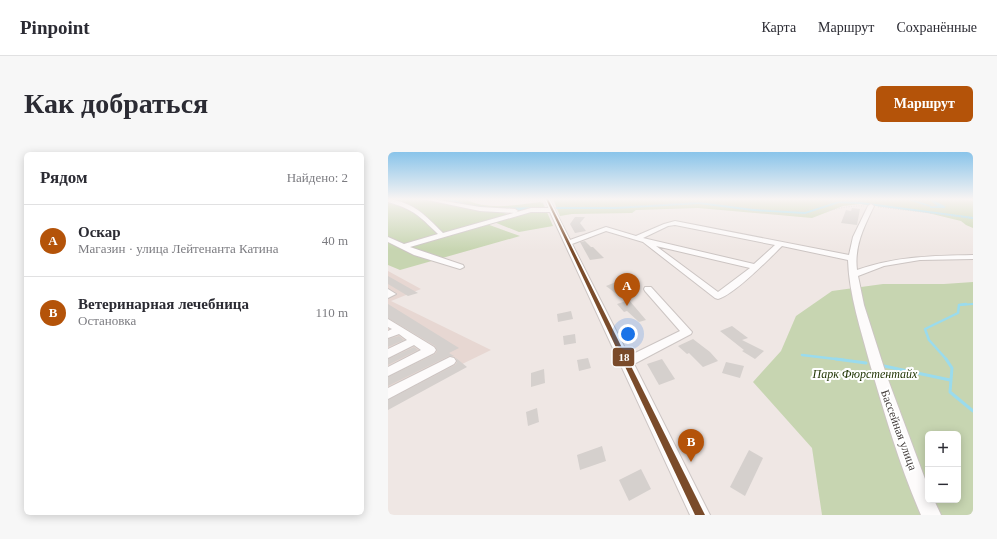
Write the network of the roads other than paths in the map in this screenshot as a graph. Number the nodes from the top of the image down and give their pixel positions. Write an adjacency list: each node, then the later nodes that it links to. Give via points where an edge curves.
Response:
1 (423, 216): 5 (street)
2 (510, 216): 5 (street)
3 (555, 216): 8 (street)
4 (863, 216): 12 (street, Бассейная улица)
5 (442, 235): 10 (street)
6 (388, 239): 10 (street)
7 (642, 240): 8 (street, via 606,229); 9 (street, via 666,224 675,223); 14 (street); 14 (street, via 718,296)
8 (568, 243): 25 (street)
9 (780, 244): 12 (street); 14 (street)
10 (402, 247): 13 (street)
11 (973, 257): 15 (street, via 920,258 889,262)
12 (852, 258): 15 (street, Бассейная улица)
13 (460, 267)
14 (757, 267)
15 (854, 274): 29 (street, Бассейная улица, via 856,293 883,386)
16 (648, 289): 25 (street, via 687,332)
17 (388, 292): 18 (street, via 391,294)
18 (388, 295)
19 (388, 322): 20 (street)
20 (400, 330): 21 (street); 22 (street)
21 (388, 335)
22 (415, 340): 23 (street); 26 (street, via 430,350)
23 (388, 354)
24 (450, 361): 27 (street)
25 (626, 363): 28 (street)
26 (388, 372)
27 (388, 394)
28 (700, 515)
29 (931, 515)

